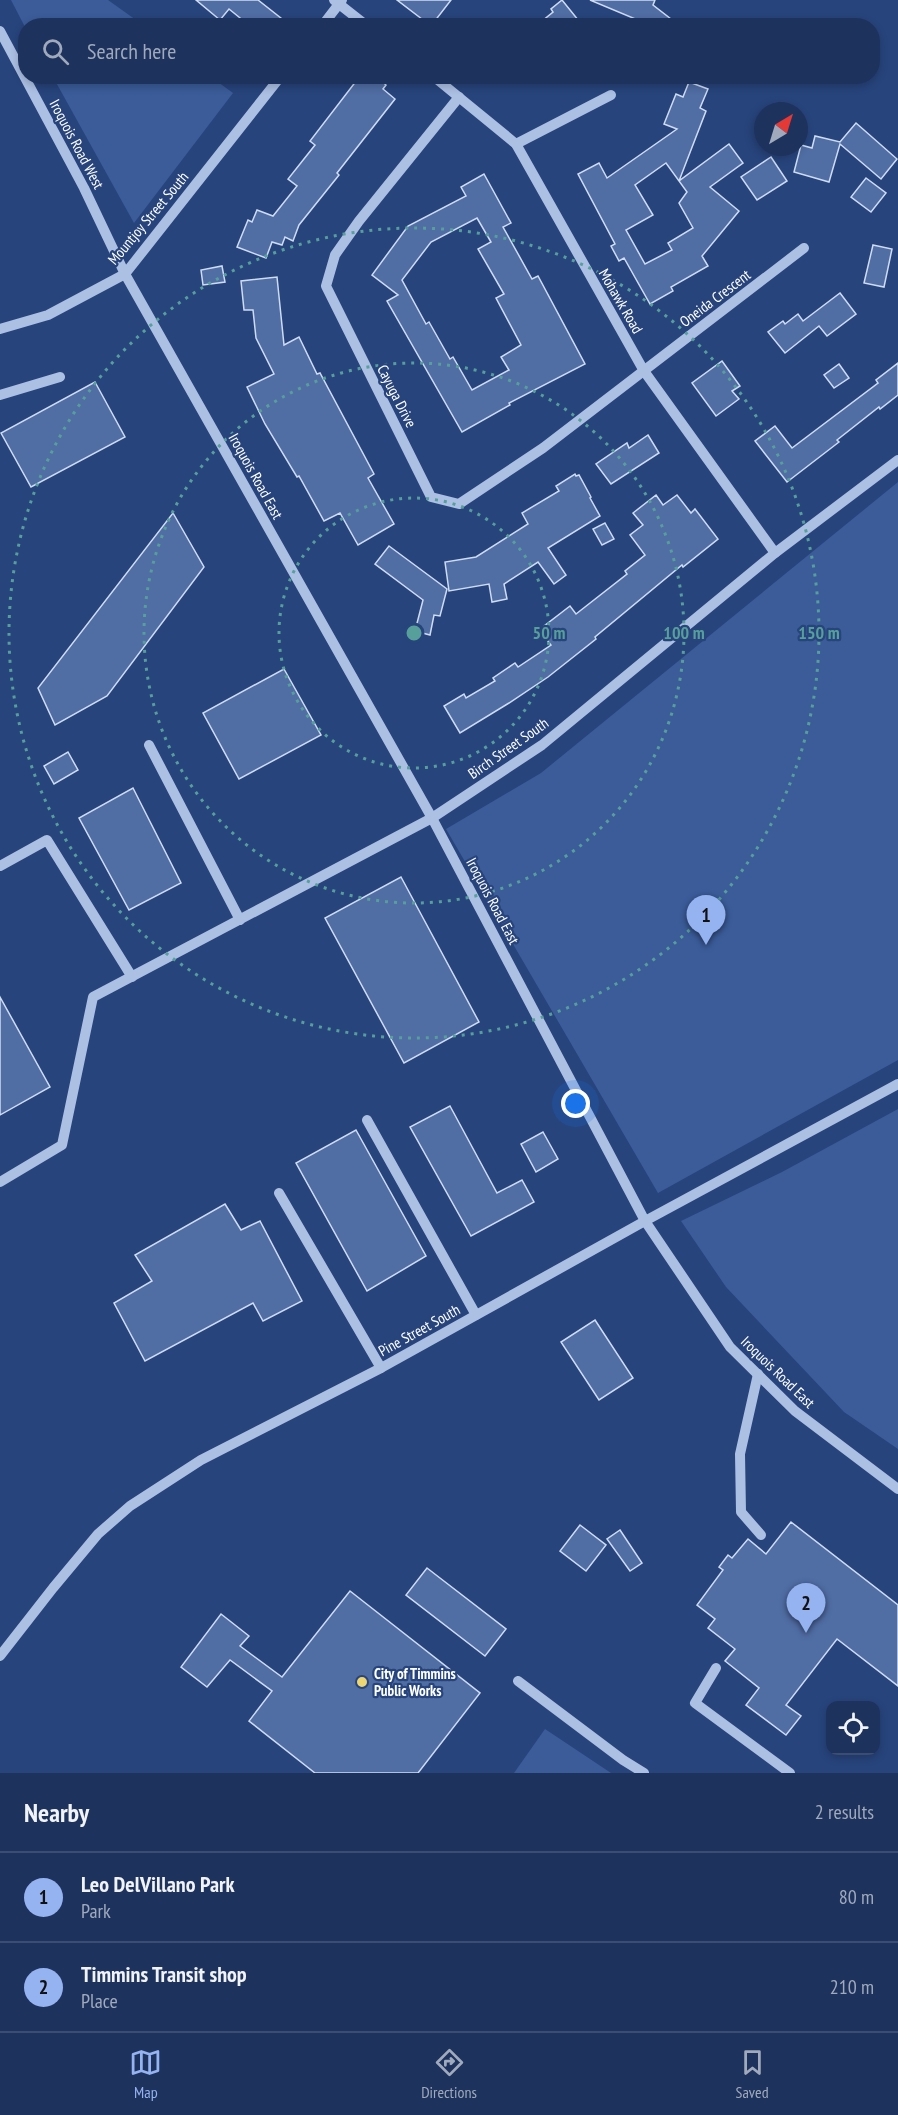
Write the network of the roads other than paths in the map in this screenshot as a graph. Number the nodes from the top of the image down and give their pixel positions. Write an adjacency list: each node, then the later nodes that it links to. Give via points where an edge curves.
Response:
1 (338, 1): 2 (street); 3 (street)
2 (327, 18)
3 (358, 18)
4 (0, 31): 5 (street, Iroquois Road West)
5 (18, 65)
6 (28, 84): 13 (street, Iroquois Road West)
7 (275, 84): 13 (street, Mountjoy Street South)
8 (442, 84): 10 (street, Mohawk Road)
9 (611, 96): 11 (street)
10 (459, 97): 11 (street, Mohawk Road); 15 (street, Cayuga Drive, via 335,255 326,286 431,498 459,504 543,448)
11 (516, 144): 15 (street, Mohawk Road)
12 (804, 248): 15 (street, Oneida Crescent)
13 (125, 274): 14 (street, Mountjoy Street South, via 48,315); 21 (street, Iroquois Road East)
14 (0, 328)
15 (644, 371): 19 (street, Mohawk Road)
16 (60, 377): 17 (street)
17 (0, 395)
18 (898, 460): 19 (street, Birch Street South)
19 (775, 553): 21 (street, Birch Street South, via 542,746)
20 (148, 745): 23 (street)
21 (432, 818): 23 (street, Birch Street South); 29 (street, Iroquois Road East)
22 (0, 866): 24 (street, via 47,840)
23 (240, 920): 24 (street, Birch Street South)
24 (132, 977): 27 (street, Birch Street South, via 93,998 62,1145)
25 (898, 1084): 29 (street, Pine Street South)
26 (367, 1120): 30 (street)
27 (0, 1182)
28 (279, 1193): 31 (street)
29 (645, 1221): 30 (street, Pine Street South); 32 (street, Iroquois Road East, via 730,1347)
30 (476, 1315): 31 (street, Pine Street South)
31 (381, 1368): 35 (street, Pine Street South, via 201,1460 130,1506 98,1534)
32 (758, 1374): 33 (street, Iroquois Road East, via 795,1411); 34 (street, via 740,1454 741,1512)
33 (898, 1489)
34 (761, 1535)
35 (0, 1656)
36 (716, 1668): 39 (street, via 695,1703)
37 (518, 1681): 38 (street)
38 (644, 1773)
39 (790, 1773)

